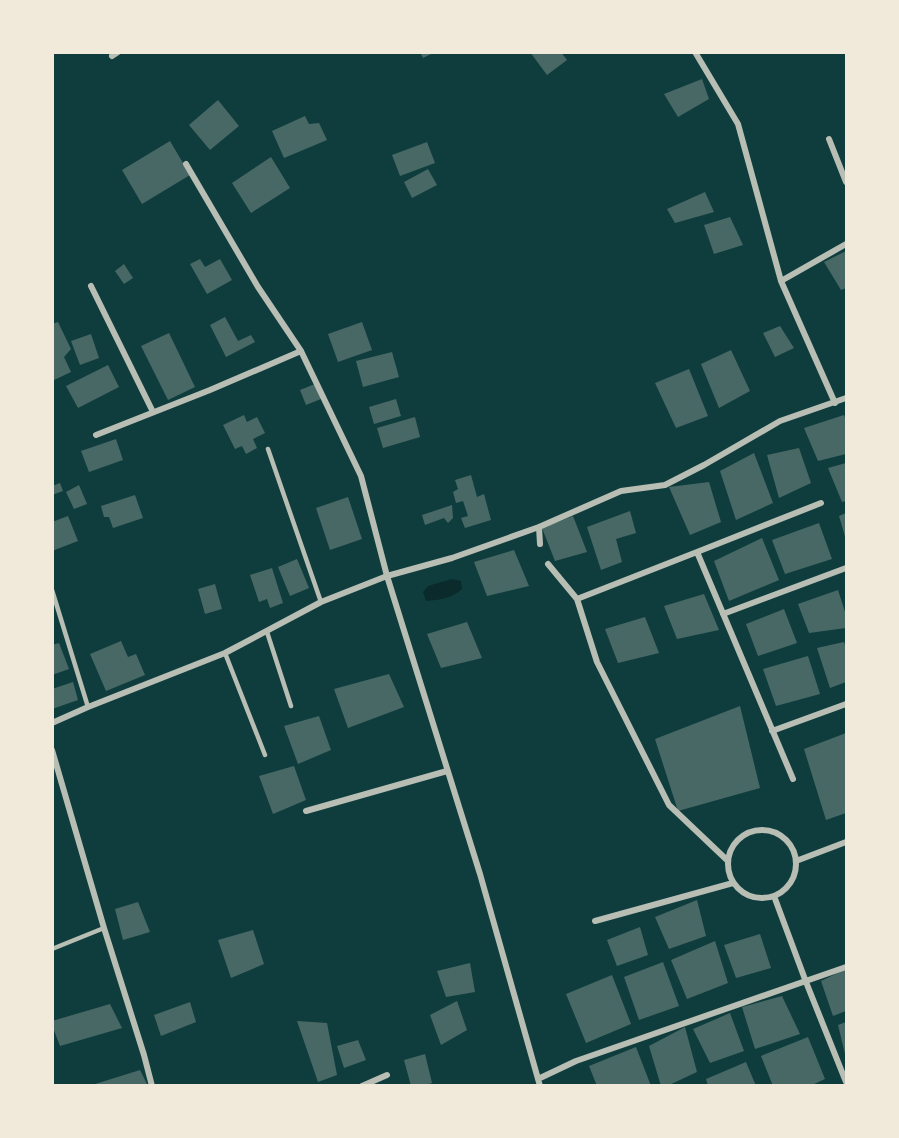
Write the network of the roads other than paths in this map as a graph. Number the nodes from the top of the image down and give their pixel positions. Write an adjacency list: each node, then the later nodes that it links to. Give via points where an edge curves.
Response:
1 (695, 52): 6 (street, via 738,124)
2 (829, 139): 4 (street)
3 (186, 164): 8 (street, via 258,287)
4 (846, 182)
5 (846, 244): 6 (street)
6 (781, 281): 10 (street)
7 (91, 286): 11 (street)
8 (301, 351): 11 (street); 20 (street, via 361,476)
9 (846, 398): 10 (street)
10 (835, 403): 15 (street, via 780,421 665,485 621,491)
11 (153, 412): 12 (street)
12 (96, 435)
13 (268, 449): 23 (lane)
14 (821, 503): 17 (street)
15 (539, 527): 16 (street); 20 (street)
16 (540, 544)
17 (697, 552): 22 (street); 24 (street)
18 (548, 564): 22 (street)
19 (846, 568): 24 (street)
20 (387, 576): 23 (street); 34 (street)
21 (52, 590): 29 (lane)
22 (577, 599): 38 (street, via 597,662 669,805)
23 (321, 602): 25 (street)
24 (723, 614): 31 (street)
25 (267, 632): 26 (street); 28 (lane)
26 (225, 653): 29 (street); 33 (lane)
27 (846, 704): 31 (street)
28 (291, 706)
29 (88, 707): 30 (street)
30 (52, 723)
31 (772, 731): 35 (street)
32 (52, 750): 43 (street)
33 (266, 755)
34 (447, 771): 36 (street); 48 (street)
35 (793, 779)
36 (306, 811)
37 (846, 842): 39 (street)
38 (728, 861): 39 (street, via 737,841 756,830 778,834 787,841); 40 (street)
39 (796, 861): 41 (street, via 791,883)
40 (733, 883): 41 (street, via 751,897); 42 (street)
41 (774, 896): 46 (street)
42 (595, 921)
43 (104, 928): 44 (lane); 50 (street)
44 (52, 949)
45 (846, 967): 46 (street)
46 (806, 982): 48 (street, via 576,1060); 49 (street)
47 (387, 1075): 51 (street)
48 (539, 1082)
49 (846, 1082)
50 (152, 1086)
51 (362, 1086)

